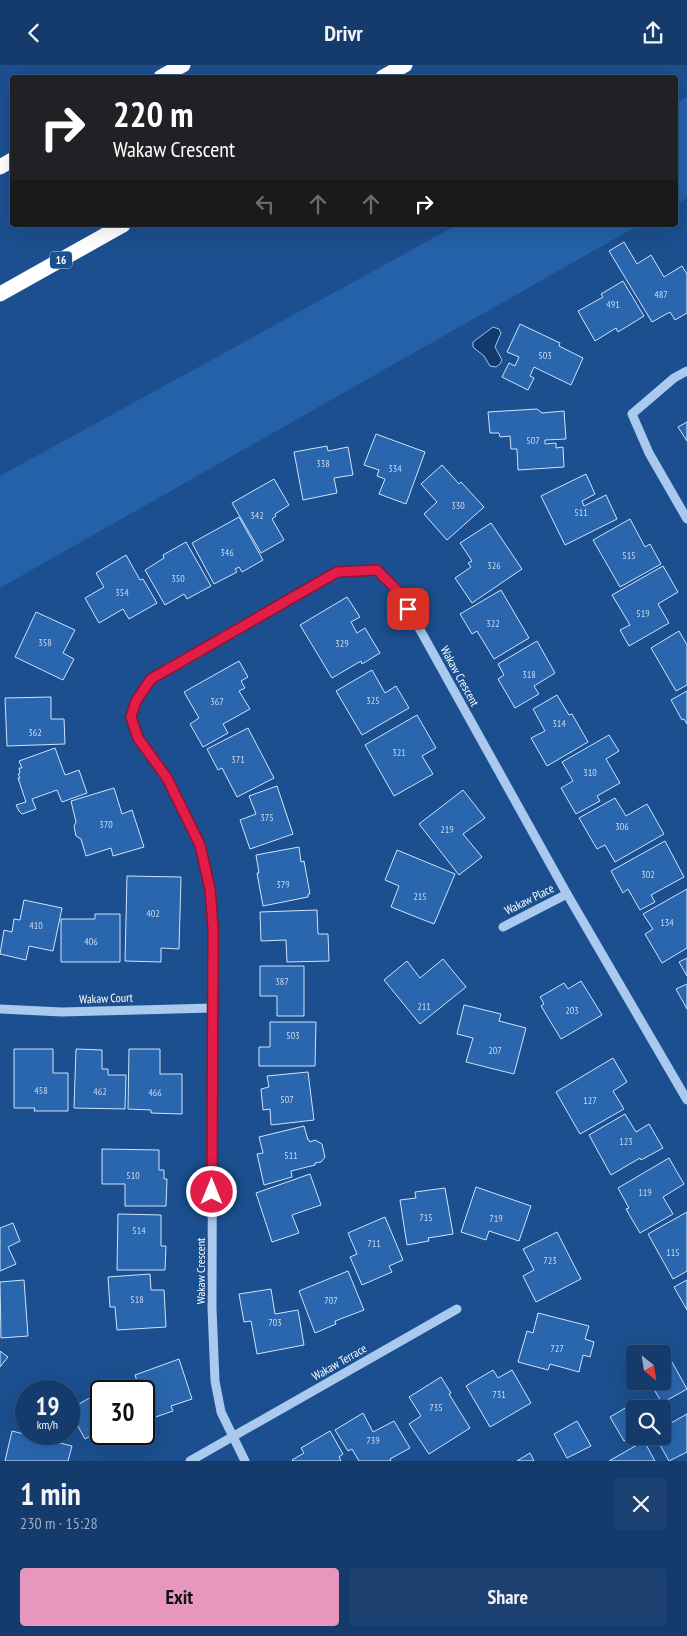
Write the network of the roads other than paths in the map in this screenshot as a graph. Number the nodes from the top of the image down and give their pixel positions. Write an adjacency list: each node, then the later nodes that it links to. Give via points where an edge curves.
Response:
1 (183, 65): 3 (highway)
2 (405, 65): 4 (highway)
3 (165, 75)
4 (387, 75)
5 (118, 227): 6 (highway, 16)
6 (0, 294)
7 (687, 371): 8 (street, via 632,414 649,453)
8 (687, 519)
9 (566, 894): 10 (street, Wakaw Place); 11 (street, Wakaw Crescent, via 399,592 377,570 337,572 151,679 136,701 131,717 138,738 167,778 200,845 210,889); 13 (street, Wakaw Crescent)
10 (503, 927)
11 (213, 1008): 12 (street, Wakaw Court, via 62,1012); 15 (street, Wakaw Crescent, via 212,1308 215,1381 221,1412)
12 (0, 1009)
13 (687, 1100)
14 (456, 1309): 15 (street, Wakaw Terrace)
15 (233, 1435): 16 (street, Wakaw Terrace); 17 (street, Wakaw Crescent)
16 (190, 1461)
17 (245, 1461)

